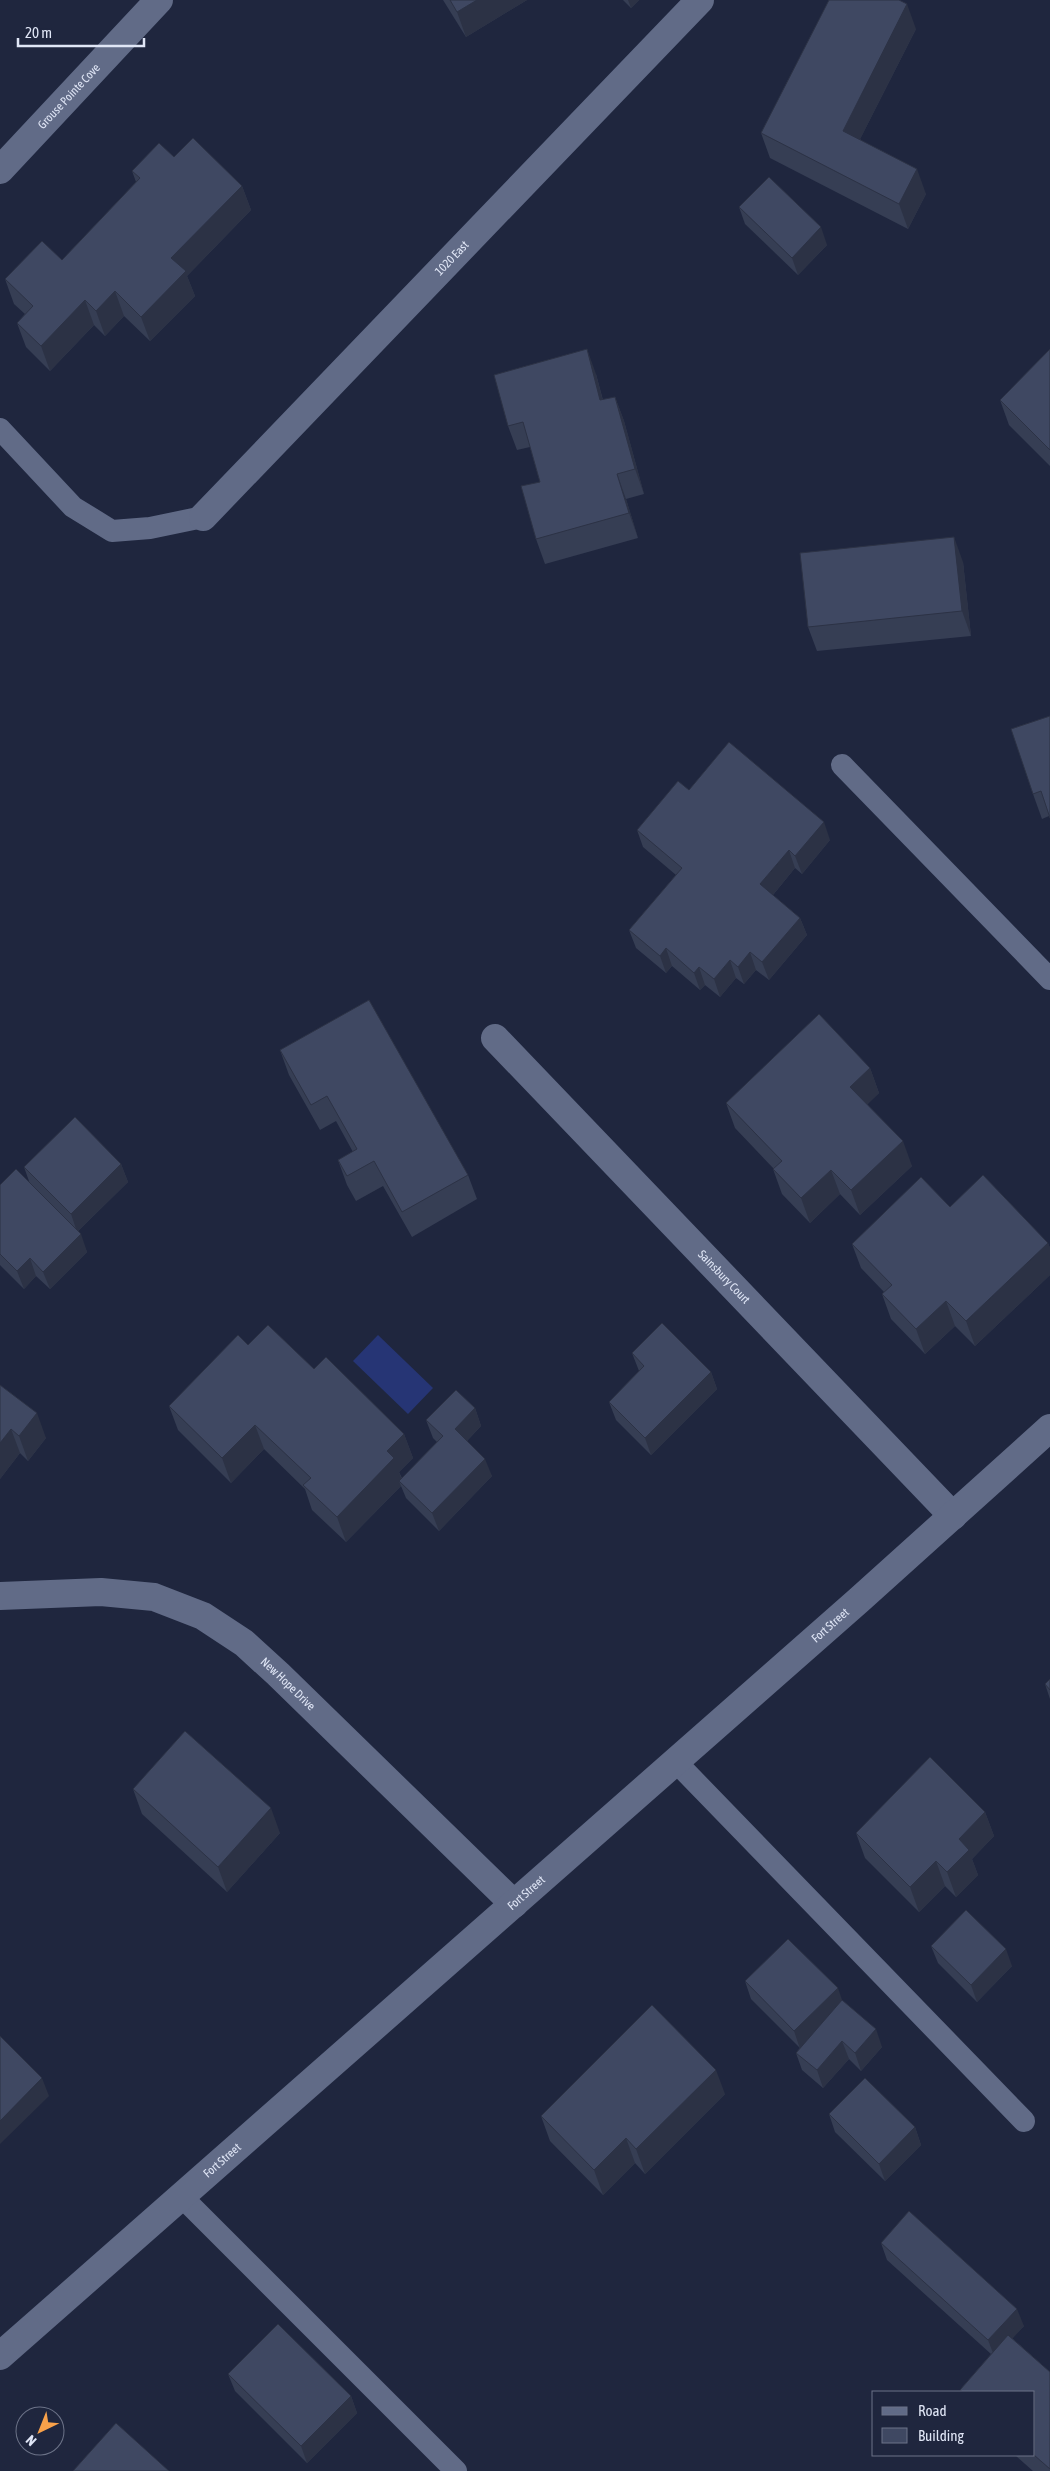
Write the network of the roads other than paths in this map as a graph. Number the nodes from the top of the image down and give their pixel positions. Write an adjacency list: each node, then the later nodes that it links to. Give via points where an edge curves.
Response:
1 (159, 0): 3 (street, Grouse Pointe Cove)
2 (700, 0): 5 (street, 1020 East)
3 (0, 170)
4 (0, 429): 5 (lane, via 73,507 112,531 150,528)
5 (203, 517)
6 (842, 765): 7 (lane)
7 (1050, 979)
8 (496, 1038): 10 (street, Sainsbury Court)
9 (1050, 1428): 10 (street, Fort Street)
10 (953, 1516): 12 (street, Fort Street)
11 (0, 1596): 13 (street, New Hope Drive, via 101,1592 154,1597 203,1616 244,1643 278,1674)
12 (676, 1762): 13 (street, Fort Street); 14 (lane)
13 (514, 1904): 15 (street, Fort Street)
14 (1024, 2121)
15 (182, 2197): 16 (street, Fort Street); 17 (lane)
16 (0, 2356)
17 (456, 2471)

